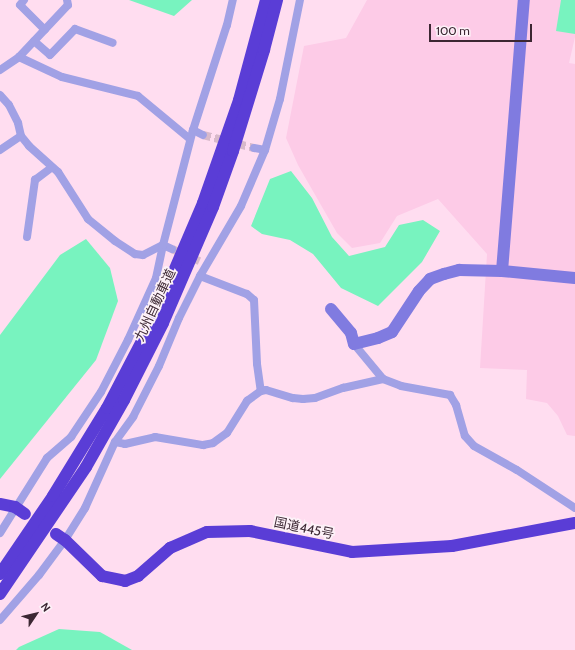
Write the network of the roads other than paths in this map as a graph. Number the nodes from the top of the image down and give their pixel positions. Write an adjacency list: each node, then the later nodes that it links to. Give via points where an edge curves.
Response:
1 (67, 0): 8 (street, via 68,5)
2 (233, 0): 14 (street)
3 (266, 0): 40 (highway, 九州自動車道, via 239,100 203,203 154,318 98,422 53,496)
4 (277, 0): 41 (highway, 九州自動車道, via 233,151 210,214 163,323 124,400 86,466)
5 (300, 0): 20 (street, via 280,99)
6 (524, 0): 25 (street)
7 (20, 2): 8 (street)
8 (45, 30): 9 (street)
9 (34, 41): 10 (street, via 50,55 75,29); 11 (street)
10 (113, 42)
11 (19, 57): 12 (street); 17 (street, via 62,77 138,96)
12 (0, 70)
13 (0, 95): 16 (street, via 12,111)
14 (193, 130): 15 (street); 17 (street)
15 (203, 135)
16 (21, 136): 19 (street); 21 (street)
17 (190, 139): 23 (street)
18 (254, 148): 20 (street)
19 (0, 150)
20 (265, 150): 26 (street, via 241,206 203,263)
21 (52, 167): 22 (street, via 35,180); 23 (street, via 58,172 88,219 115,241 143,256)
22 (27, 237)
23 (163, 245): 24 (street); 34 (street, via 156,278 101,392 71,437 47,458)
24 (172, 249)
25 (502, 271): 27 (street); 29 (street, via 459,270 430,279 392,332)
26 (200, 276): 31 (street, via 247,294 254,300); 32 (street, via 133,417)
27 (575, 278)
28 (331, 309): 29 (street, via 351,334)
29 (354, 344): 30 (street)
30 (383, 379): 31 (street, via 309,398 293,398 266,390); 35 (street, via 401,386 450,395 456,405 465,436 474,446 517,470)
31 (261, 391): 32 (street, via 247,400 227,433 213,443 203,446 155,437 125,444)
32 (115, 442): 39 (street, via 85,508)
33 (0, 504): 34 (highway)
34 (15, 507): 36 (highway); 38 (street)
35 (575, 508)
36 (26, 514)
37 (575, 523): 39 (highway, 国道445号, via 452,546 352,552 250,531 207,532 170,548 138,576 125,581 102,576)
38 (0, 534)
39 (61, 537): 42 (street, via 39,575)
40 (0, 574)
41 (0, 594)
42 (0, 620)

